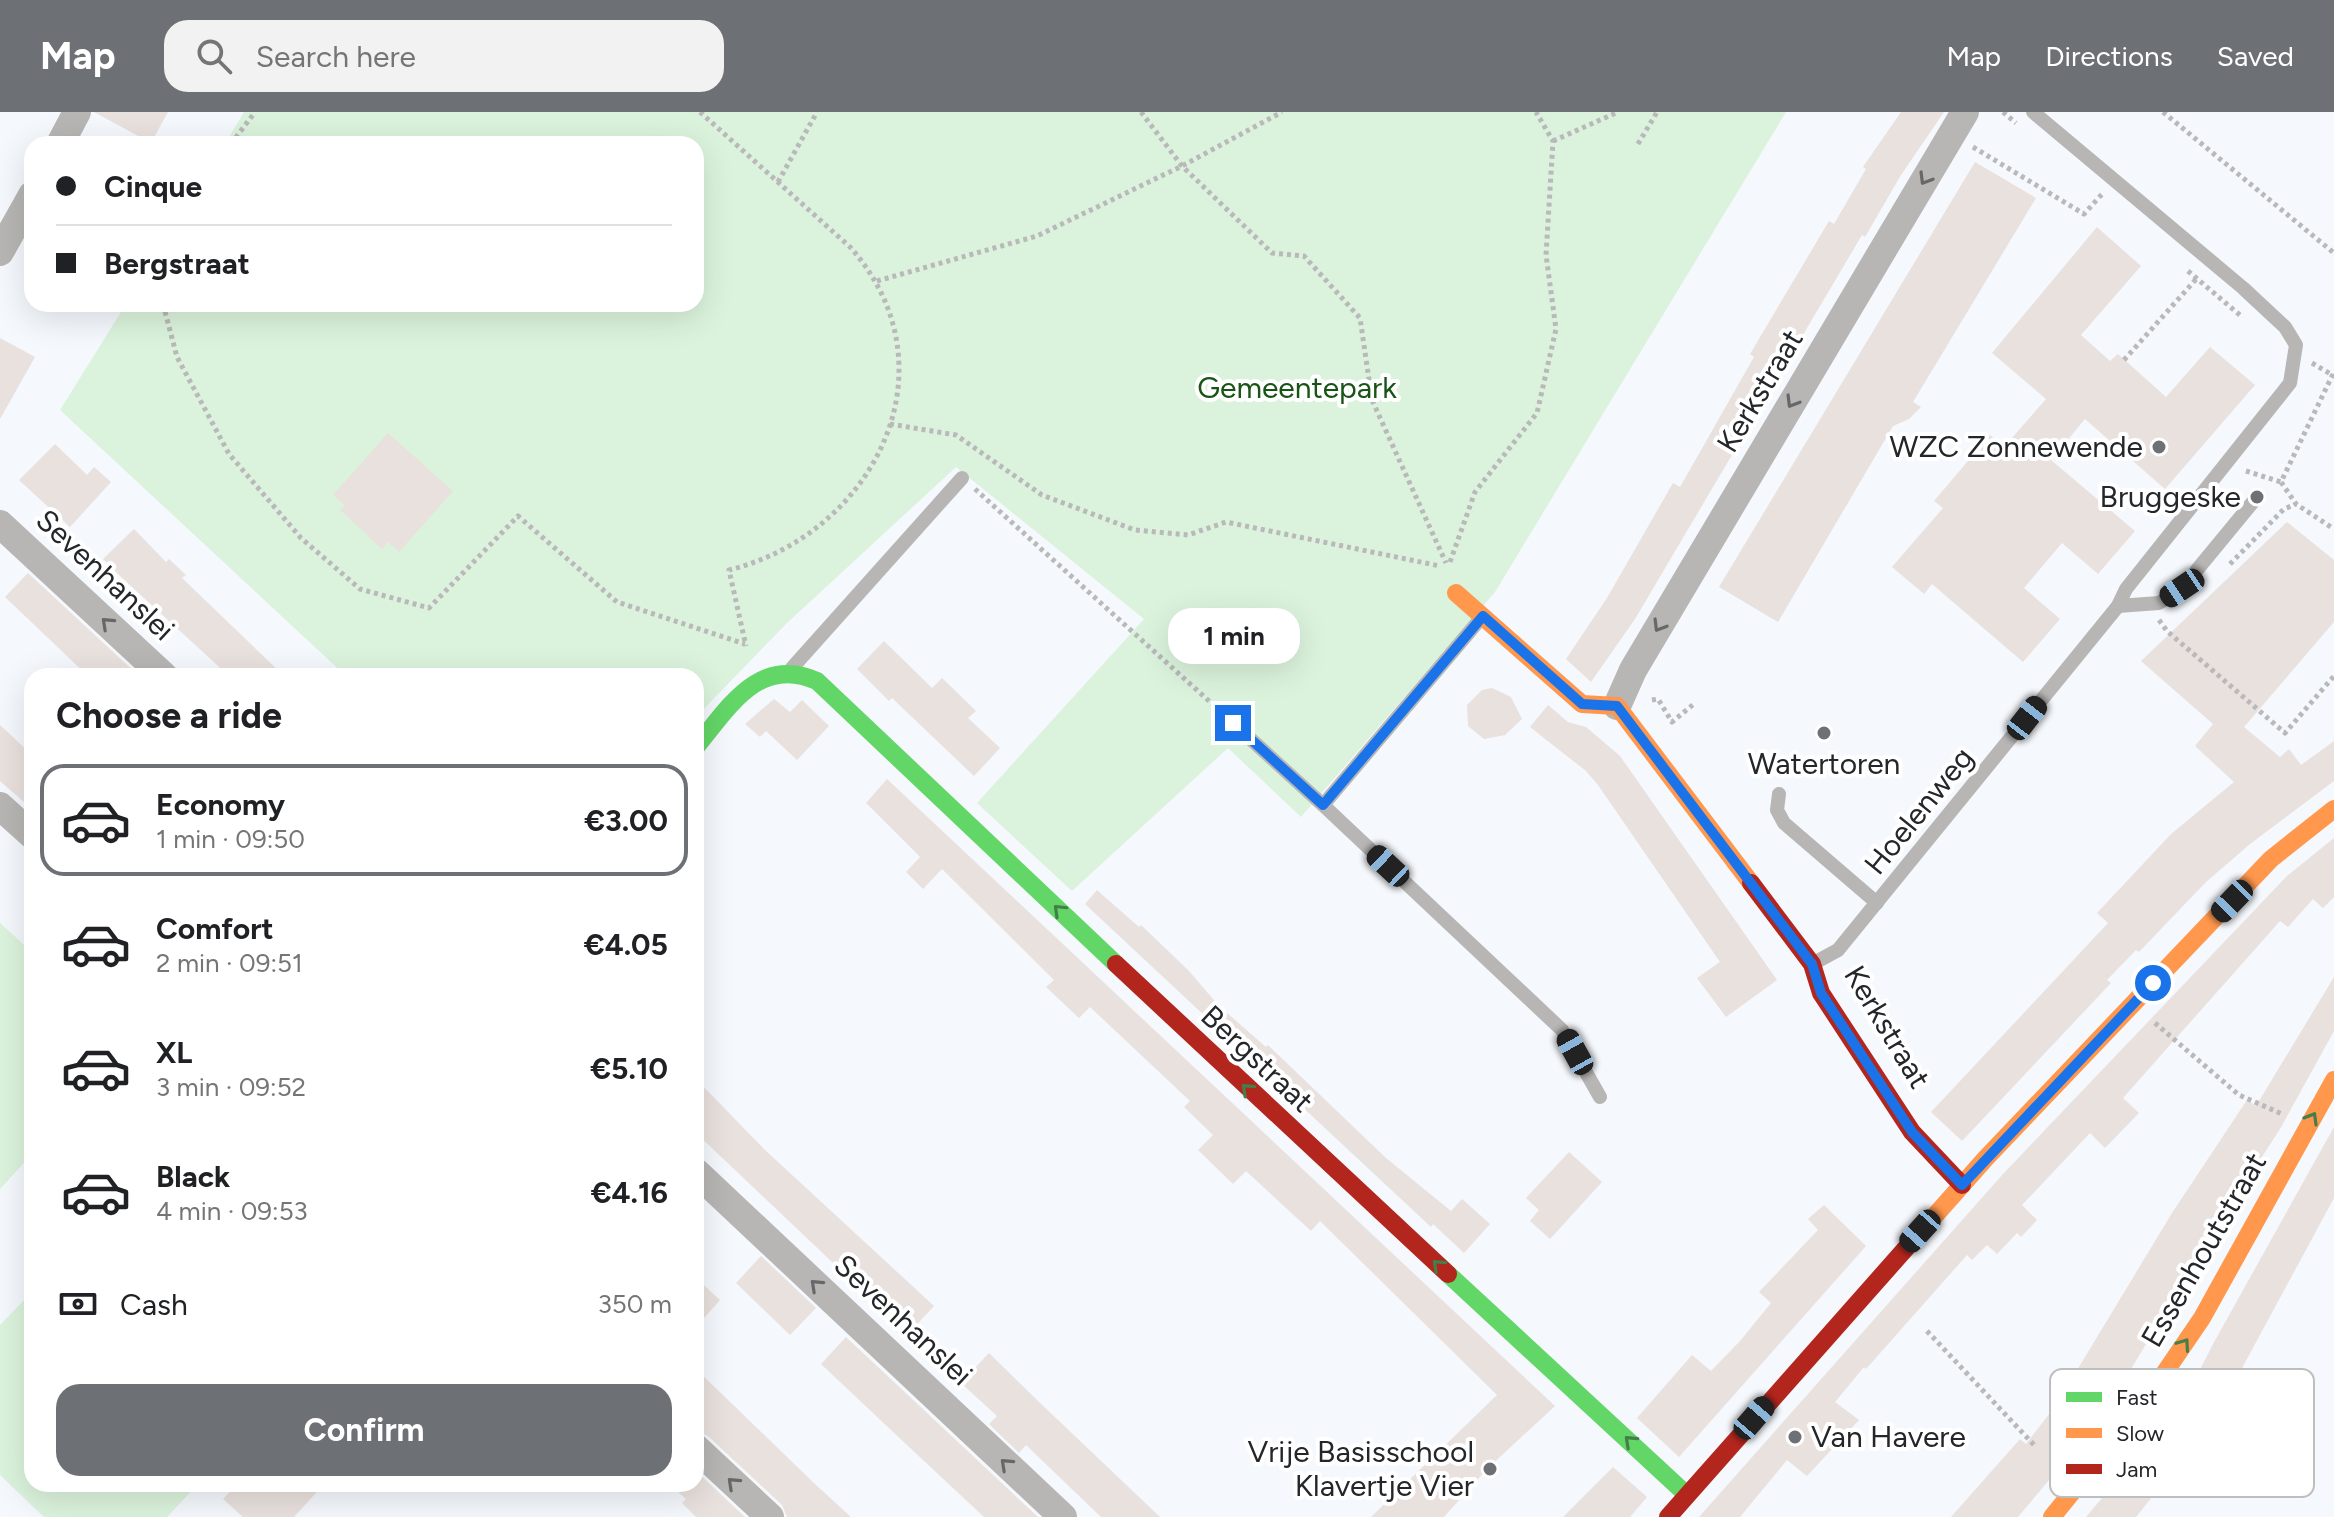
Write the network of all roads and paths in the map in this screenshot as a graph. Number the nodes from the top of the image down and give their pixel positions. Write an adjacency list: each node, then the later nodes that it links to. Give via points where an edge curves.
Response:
1 (77, 112): 13 (street)
2 (255, 112): 14 (path)
3 (700, 112): 19 (path)
4 (817, 112): 19 (path)
5 (1141, 112): 18 (path)
6 (1282, 112): 18 (path)
7 (1536, 112): 15 (path)
8 (1618, 112): 15 (path)
9 (1657, 112): 16 (path)
10 (1965, 112): 46 (street, Kerkstraat, one-way to 46, via 1633,670)
11 (2033, 112): 24 (lane)
12 (2163, 112): 23 (path)
13 (64, 136)
14 (237, 136)
15 (1553, 141): 36 (path, via 1546,255 1556,329 1537,413 1475,492)
16 (1638, 144)
17 (1970, 145): 20 (path, via 2084,214)
18 (1182, 166): 25 (path, via 1037,236); 36 (path, via 1272,253 1304,256 1360,318 1372,400)
19 (778, 182): 25 (path, via 850,247)
20 (2100, 196)
21 (24, 209): 22 (street)
22 (0, 252)
23 (2334, 253)
24 (2212, 261): 27 (path); 30 (lane, Hoelenweg, via 2275,317 2296,345 2290,383)
25 (877, 281): 29 (path, via 897,337 900,372)
26 (165, 312): 41 (path, via 177,357 229,454 301,538 360,589 429,608 518,516 617,602)
27 (2124, 360)
28 (2334, 372): 32 (path)
29 (890, 424): 36 (path, via 956,435 1042,495 1135,530 1188,535 1226,522); 41 (path, via 867,475 817,529 787,550 729,570)
30 (2217, 474): 32 (path, via 2251,470); 38 (lane, Hoelenweg)
31 (962, 478): 43 (lane); 47 (path)
32 (2281, 482): 35 (path, via 2296,504)
33 (2257, 497): 38 (lane, via 2182,588 2159,603)
34 (0, 524): 42 (street, Sevenhanslei, one-way to 34)
35 (2334, 529)
36 (1448, 568)
37 (1456, 593): 39 (street)
38 (2118, 606): 54 (lane, Hoelenweg)
39 (1483, 616): 46 (street, via 1582,704); 50 (lane)
40 (2159, 619): 45 (path, via 2285,733)
41 (745, 644): 44 (path)
42 (155, 668)
43 (789, 671): 44 (street); 66 (street, Bergstraat, one-way to 43, via 1248,1090 880,737 817,681 803,671)
44 (767, 674): 48 (street)
45 (2334, 676)
46 (1617, 706): 55 (street, Kerkstraat)
47 (1233, 723): 50 (lane)
48 (704, 738)
49 (1779, 794): 54 (lane, via 1777,810 1784,823)
50 (1323, 805): 58 (lane, via 1562,1030)
51 (0, 806): 53 (street)
52 (2334, 809): 56 (street, via 2271,859)
53 (24, 828)
54 (1877, 903): 55 (lane, Hoelenweg, via 1838,950)
55 (1812, 964): 61 (street, Kerkstraat, via 1821,993 1912,1132)
56 (2134, 1003): 59 (path, via 2239,1095 2265,1104); 61 (street)
57 (2334, 1080): 59 (street, Essenhoutstraat, one-way to 57)
58 (1600, 1097)
59 (2305, 1130): 63 (street, Essenhoutstraat, one-way to 59, via 2202,1318)
60 (704, 1180): 69 (street, Sevenhanslei, one-way to 60)
61 (1962, 1185): 66 (street)
62 (1927, 1331): 64 (path)
63 (2167, 1369)
64 (2035, 1446)
65 (704, 1455): 68 (street, one-way to 65)
66 (1687, 1495): 70 (street)
67 (2068, 1497): 71 (street, Essenhoutstraat, one-way to 67)
68 (770, 1517)
69 (1063, 1517)
70 (1668, 1517)
71 (2052, 1517)

